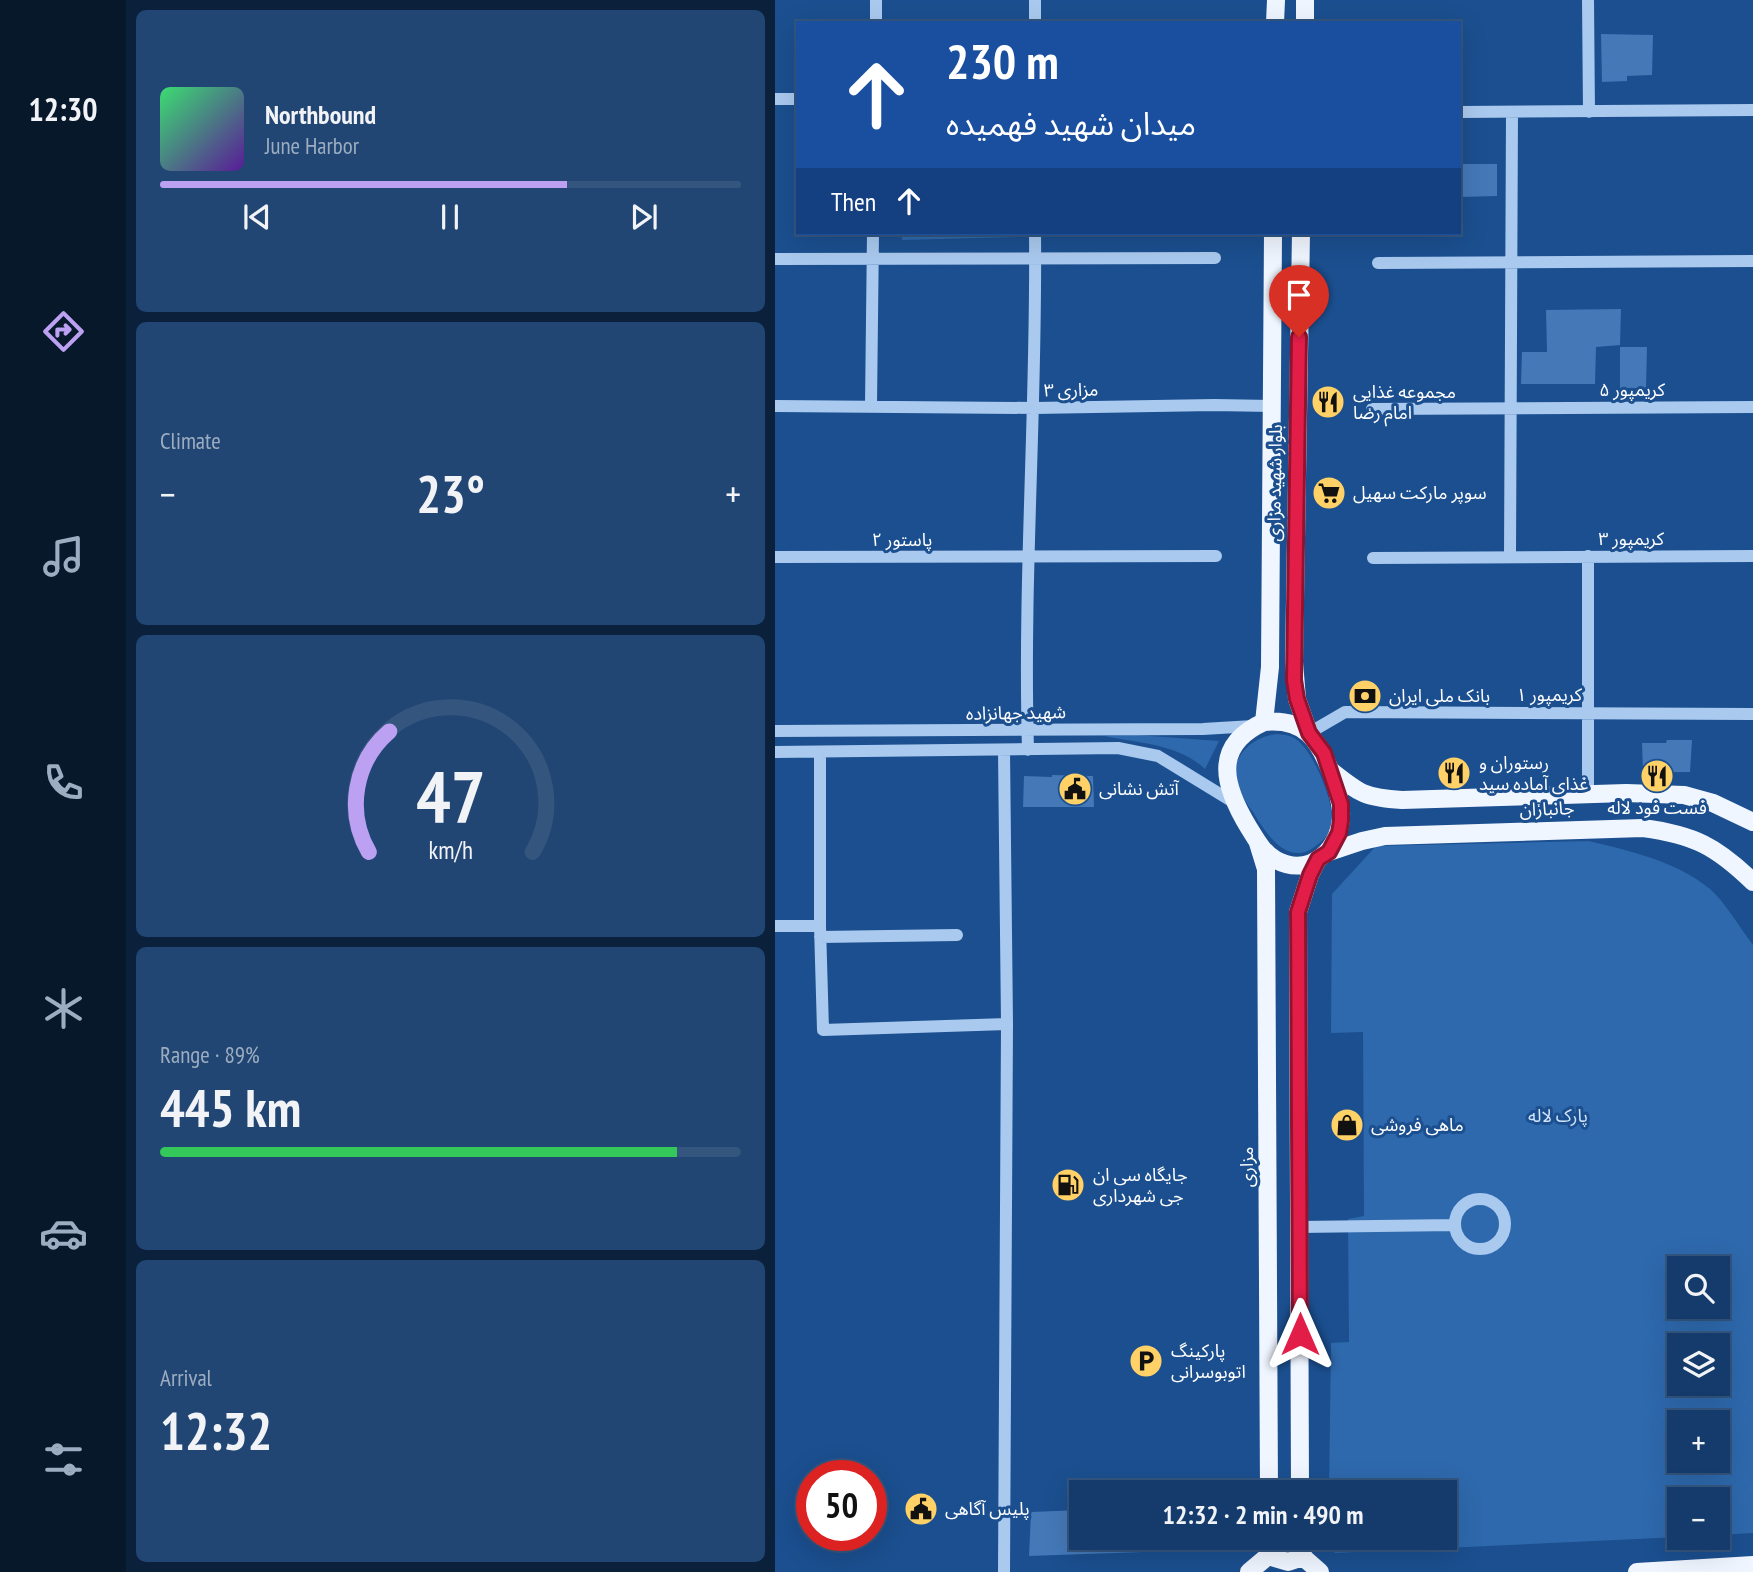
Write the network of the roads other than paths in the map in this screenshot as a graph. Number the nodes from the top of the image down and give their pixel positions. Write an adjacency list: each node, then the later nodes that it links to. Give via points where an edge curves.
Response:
1 (876, 0): 6 (street)
2 (1035, 0): 7 (street)
3 (1275, 0): 8 (main road)
4 (1305, 0): 9 (main road)
5 (1588, 0): 14 (street)
6 (875, 21)
7 (1035, 21)
8 (1275, 21)
9 (1305, 21)
10 (775, 99): 11 (street)
11 (796, 99)
12 (1753, 110): 14 (street)
13 (1461, 112): 15 (street)
14 (1589, 112): 15 (street)
15 (1512, 113): 26 (street)
16 (873, 235): 22 (street)
17 (1035, 235): 23 (street)
18 (1273, 235): 29 (main road, بلوار شهید مزاری)
19 (1301, 235): 46 (main road, بلوار شهید مزاری, via 1294,662 1297,699)
20 (1215, 258): 23 (street)
21 (775, 259): 22 (street)
22 (873, 259): 23 (street); 28 (street)
23 (1036, 259): 31 (street)
24 (1753, 261): 26 (street)
25 (1378, 263): 26 (street)
26 (1511, 263): 32 (street)
27 (775, 406): 28 (street, مزاری ۳)
28 (871, 406): 31 (street, مزاری ۳)
29 (1271, 406): 31 (street, مزاری ۳); 43 (main road, بلوار شهید مزاری, via 1270,667)
30 (1753, 407): 32 (street, کریمپور ۵)
31 (1034, 408): 38 (street)
32 (1511, 408): 33 (street, کریمپور ۵); 39 (street)
33 (1372, 409)
34 (1753, 555): 36 (street, کریمپور ۳)
35 (1216, 556): 38 (street, پاستور ۲)
36 (1588, 556): 39 (street, کریمپور ۳); 41 (street)
37 (775, 557): 38 (street, پاستور ۲)
38 (1030, 557): 44 (street)
39 (1510, 557): 40 (street, کریمپور ۳)
40 (1373, 558)
41 (1588, 713): 42 (street, کریمپور ۱); 46 (street, کریمپور ۱, via 1345,712); 52 (street)
42 (1753, 714)
43 (1261, 724): 44 (street, شهید جهانزاده, via 1203,729); 46 (main road, via 1294,724); 53 (main road, via 1234,744 1228,758)
44 (1028, 730): 45 (street, شهید جهانزاده); 47 (street)
45 (775, 731)
46 (1309, 733): 51 (main road)
47 (1028, 750): 48 (street, شهید جهانزاده); 53 (street, شهید جهانزاده, via 1118,748 1149,754 1174,764)
48 (1004, 751): 50 (street, شهید جهانزاده); 61 (street)
49 (775, 752): 50 (street, شهید جهانزاده)
50 (820, 752): 59 (street)
51 (1330, 770): 52 (main road, جانبازان, via 1357,792 1378,799); 56 (main road, via 1341,804 1341,821 1339,833)
52 (1588, 794): 54 (main road, جانبازان, via 1684,795)
53 (1233, 802): 55 (main road)
54 (1751, 815)
55 (1258, 843): 56 (main road, via 1276,860 1290,865); 64 (main road, مزاری, via 1266,869)
56 (1323, 856): 57 (main road, جانبازان, via 1385,836 1644,828 1675,832 1703,843 1728,858); 63 (main road, via 1310,875 1298,912)
57 (1753, 882)
58 (775, 926): 59 (street)
59 (820, 931): 60 (street); 61 (street, via 823,1030)
60 (957, 935)
61 (1007, 1024): 72 (street)
62 (1455, 1226): 62 (street, via 1456,1235 1469,1248 1486,1249 1501,1239 1505,1222 1498,1206 1482,1199 1465,1203); 63 (street)
63 (1299, 1227): 65 (main road)
64 (1269, 1480)
65 (1301, 1480)
66 (1267, 1550): 73 (main road)
67 (1273, 1550): 69 (main road, via 1288,1562)
68 (1303, 1550): 69 (main road)
69 (1303, 1558): 74 (main road)
70 (1753, 1565): 71 (main road)
71 (1700, 1569): 75 (main road)
72 (1004, 1572)
73 (1249, 1572)
74 (1320, 1572)
75 (1637, 1572)

